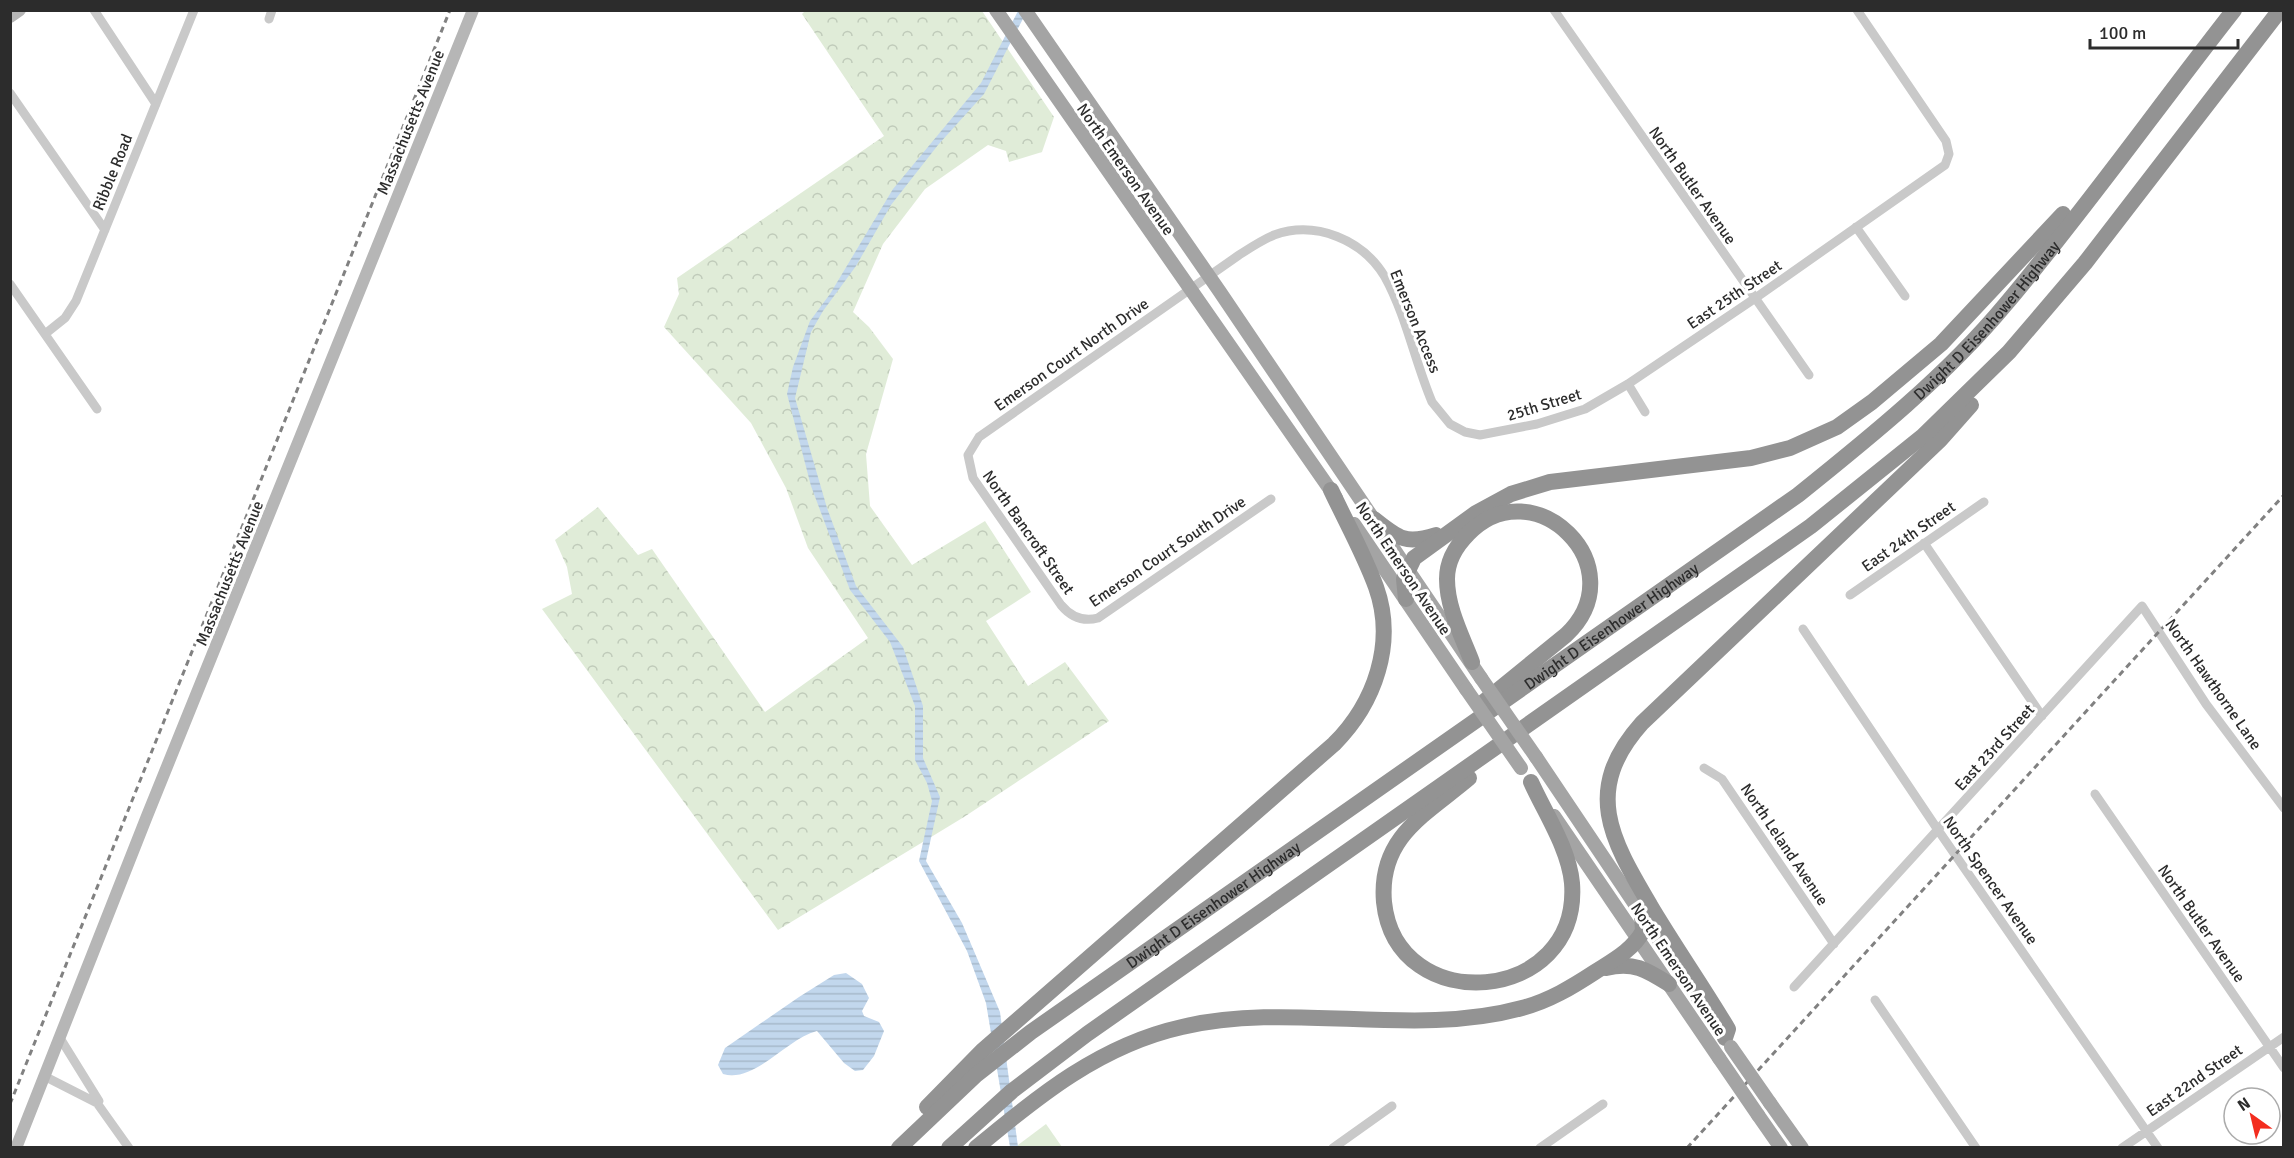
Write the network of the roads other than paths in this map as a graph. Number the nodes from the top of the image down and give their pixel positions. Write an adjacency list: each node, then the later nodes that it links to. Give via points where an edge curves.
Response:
1 (20, 10): 11 (main road)
2 (94, 10): 13 (street)
3 (194, 10): 13 (street, Ribble Road)
4 (473, 10): 58 (main road, Massachusetts Avenue)
5 (1025, 10): 17 (main road, North Emerson Avenue)
6 (1554, 10): 20 (street, North Butler Avenue)
7 (1857, 10): 15 (street, East 25th Street, via 1945,139 1949,154 1942,168)
8 (2234, 10): 14 (highway, Dwight D Eisenhower Highway)
9 (2280, 10): 21 (highway, Dwight D Eisenhower Highway)
10 (996, 11): 17 (main road, North Emerson Avenue)
11 (10, 17)
12 (10, 93): 16 (street)
13 (156, 104): 16 (street, Ribble Road)
14 (2150, 117): 33 (highway, via 1960,325 1886,391 1837,427 1790,448 1751,459 1543,483 1498,500); 46 (highway, Dwight D Eisenhower Highway, via 2004,307 1922,391 1858,447 1798,495)
15 (1856, 227): 19 (street); 20 (street, East 25th Street)
16 (105, 230): 22 (street, Ribble Road, via 71,310)
17 (1199, 283): 27 (street, Emerson Access, via 1254,246 1286,232 1324,232 1350,242 1368,256 1387,282 1437,410); 28 (street, Emerson Court North Drive, via 979,437); 29 (main road, North Emerson Avenue); 32 (main road, North Emerson Avenue)
18 (10, 284): 22 (street)
19 (1905, 296)
20 (1754, 299): 23 (street, North Butler Avenue); 24 (street, East 25th Street)
21 (2038, 319): 42 (highway, Dwight D Eisenhower Highway, via 1955,407 1869,482); 59 (highway, via 1940,440 1642,723 1619,755 1608,803 1616,846 1728,1029)
22 (45, 334): 25 (street)
23 (1809, 375)
24 (1628, 384): 26 (street); 27 (street, 25th Street, via 1585,409 1555,420 1488,435)
25 (97, 409)
26 (1645, 412)
27 (1465, 432)
28 (968, 455): 39 (street, North Bancroft Street, via 973,478 1061,605)
29 (1331, 490): 37 (main road, North Emerson Avenue); 70 (highway, via 1382,608 1379,667 1362,711 1334,744 974,1059 942,1090)
30 (1271, 499): 39 (street, Emerson Court South Drive, via 1098,618)
31 (1984, 502): 34 (street, East 24th Street)
32 (1374, 519): 33 (highway, via 1394,535 1410,541); 35 (main road, North Emerson Avenue)
33 (1448, 531): 35 (highway)
34 (1924, 543): 36 (street, East 24th Street); 43 (street)
35 (1407, 568): 37 (highway); 41 (main road, North Emerson Avenue)
36 (1850, 595)
37 (1406, 599): 45 (main road, North Emerson Avenue, bridge)
38 (2142, 606): 43 (street, East 23rd Street); 48 (street, North Hawthorne Lane, via 2206,704)
39 (1078, 618)
40 (1803, 629): 49 (street, North Spencer Avenue)
41 (1472, 662): 46 (highway, via 1448,591 1448,569 1456,550 1477,526 1500,515 1527,513 1556,522 1578,543 1589,568 1590,591 1580,618 1566,635); 50 (main road, North Emerson Avenue, bridge)
42 (1553, 707): 45 (highway, via 1412,826 1389,860 1383,893 1388,920 1404,950 1429,971 1461,982 1504,981 1539,962 1560,937 1571,905 1571,875); 72 (highway, Dwight D Eisenhower Highway, via 1036,1072)
43 (2042, 716): 49 (street, East 23rd Street)
44 (1704, 768): 52 (street, North Leland Avenue, via 1722,779)
45 (1531, 782): 51 (main road, North Emerson Avenue)
46 (1375, 791): 71 (highway, Dwight D Eisenhower Highway, via 1031,1032 976,1076)
47 (2095, 794): 60 (street, North Butler Avenue)
48 (2283, 808)
49 (1938, 830): 52 (street, East 23rd Street); 66 (street, North Spencer Avenue)
50 (1642, 915): 51 (highway, via 1644,928); 59 (main road, North Emerson Avenue)
51 (1639, 938): 53 (highway); 54 (main road, North Emerson Avenue)
52 (1834, 944): 55 (street, East 23rd Street)
53 (1599, 970): 54 (highway, via 1620,964 1637,966); 67 (highway, via 1544,1000 1483,1016 1252,1018 1182,1026 1144,1037 1089,1064)
54 (1669, 984): 75 (main road, North Emerson Avenue, bridge)
55 (1794, 987)
56 (1875, 1000): 77 (street)
57 (2283, 1037): 60 (street, East 22nd Street)
58 (60, 1038): 62 (main road, Massachusetts Avenue); 65 (street)
59 (1728, 1043): 76 (main road, North Emerson Avenue, bridge)
60 (2269, 1047): 61 (street, North Butler Avenue); 66 (street, East 22nd Street)
61 (2283, 1068)
62 (44, 1076): 65 (street, via 85,1095); 68 (main road, Massachusetts Avenue)
63 (1603, 1104): 74 (street)
64 (1392, 1106): 73 (street)
65 (104, 1111): 69 (street)
66 (2146, 1131): 78 (street, East 22nd Street); 79 (street, North Spencer Avenue)
67 (981, 1143)
68 (16, 1148)
69 (129, 1148)
70 (894, 1148)
71 (899, 1148)
72 (949, 1148)
73 (1334, 1148)
74 (1540, 1148)
75 (1781, 1148)
76 (1802, 1148)
77 (1976, 1148)
78 (2122, 1148)
79 (2158, 1148)

